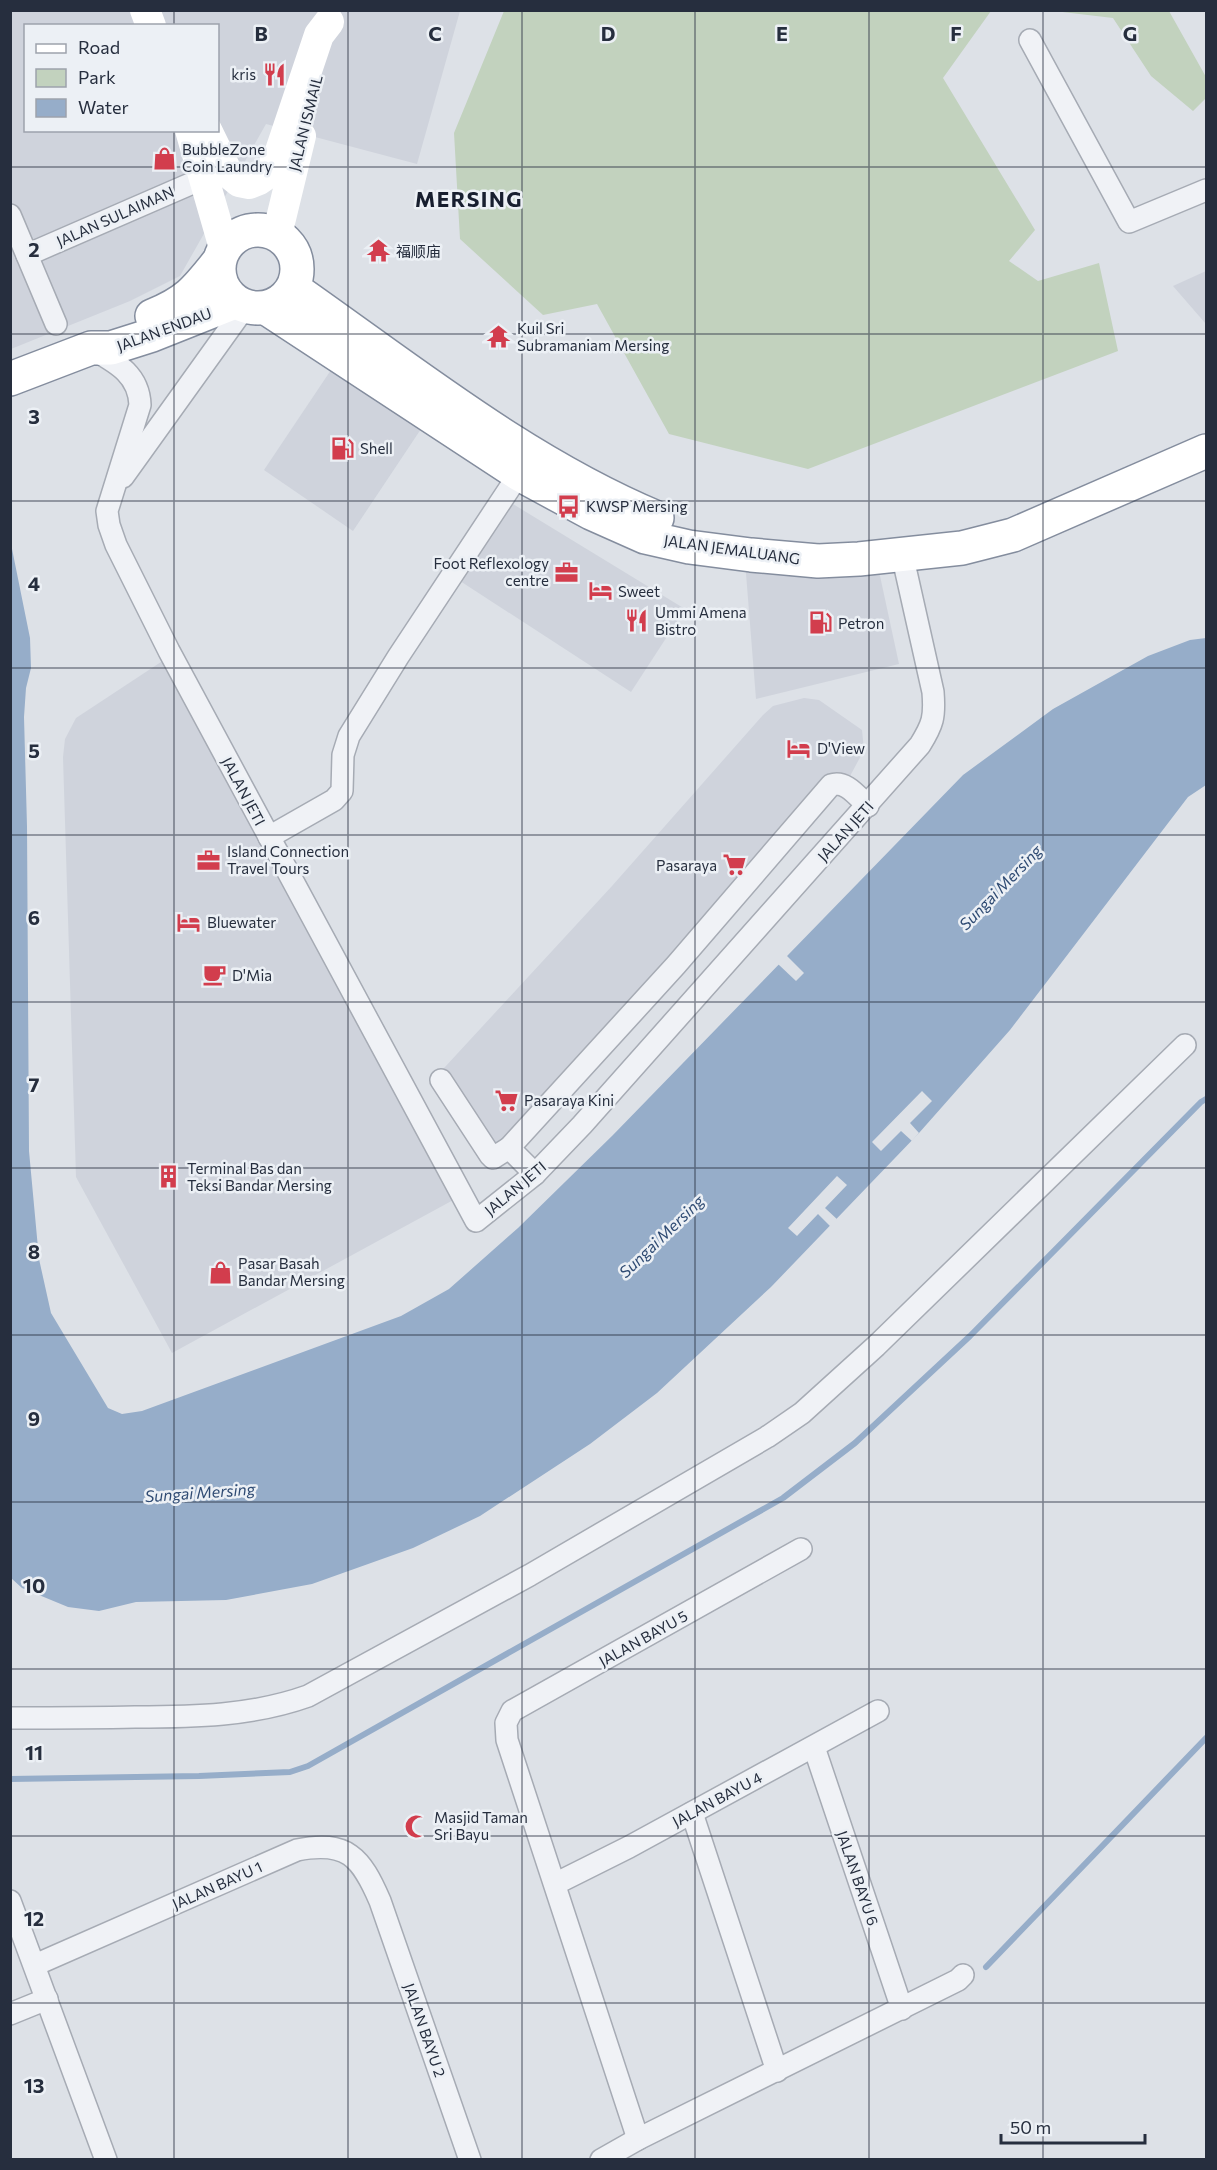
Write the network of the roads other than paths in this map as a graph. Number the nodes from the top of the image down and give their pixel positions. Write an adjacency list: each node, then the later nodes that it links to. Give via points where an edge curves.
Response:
1 (145, 10): 3 (street)
2 (331, 16): 6 (street, via 319,35 269,173 249,184 239,183 228,173); 10 (street, JALAN ISMAIL)
3 (151, 24)
4 (1030, 40): 8 (street, via 1129,222)
5 (191, 132): 7 (street)
6 (208, 132)
7 (204, 178): 11 (street, JALAN SULAIMAN); 12 (street)
8 (1206, 190)
9 (10, 215): 11 (street)
10 (277, 235): 12 (highway, via 267,230 244,232 234,237); 13 (highway, via 290,246 297,262)
11 (27, 255): 15 (street)
12 (221, 255): 14 (highway, via 219,277 225,291); 16 (highway, JALAN ENDAU, via 196,290 180,304 106,334)
13 (293, 288): 14 (highway, via 276,305); 18 (highway, JALAN JEMALUANG, via 519,447 631,507 694,527 817,541 958,528 1008,516)
14 (249, 306): 16 (highway, JALAN ENDAU, via 111,348); 20 (highway, JALAN JEMALUANG); 21 (street)
15 (56, 324)
16 (91, 348): 17 (highway, JALAN ENDAU); 21 (street, JALAN JETI, via 120,365 131,376 140,395)
17 (10, 379)
18 (1206, 429)
19 (1206, 451): 22 (highway, JALAN JEMALUANG, via 1013,535 962,548)
20 (519, 474): 22 (highway, JALAN JEMALUANG, via 645,537 688,547 818,561); 24 (street, via 349,736 343,755 342,791 334,800)
21 (111, 494): 24 (street, JALAN JETI, via 107,511 116,545)
22 (902, 554): 23 (street, JALAN JETI, via 935,711 933,724 920,745)
23 (867, 806): 27 (street, via 844,784 831,785 676,965); 28 (street, JALAN JETI)
24 (269, 837): 28 (street, JALAN JETI, via 476,1221)
25 (1185, 1045): 31 (street, via 802,1413 530,1575 308,1696 283,1705 193,1717)
26 (441, 1080): 27 (street, via 493,1158)
27 (509, 1148): 28 (street)
28 (535, 1174)
29 (801, 1549): 34 (street, JALAN BAYU 5, via 512,1711 506,1723 507,1740)
30 (878, 1711): 32 (street, JALAN BAYU 4)
31 (10, 1718)
32 (814, 1748): 33 (street, JALAN BAYU 4); 40 (street, JALAN BAYU 6)
33 (692, 1813): 34 (street, JALAN BAYU 4); 42 (street)
34 (555, 1884): 43 (street)
35 (10, 1901): 37 (street)
36 (380, 1901): 37 (street, JALAN BAYU 1, via 368,1873 353,1857 336,1848 318,1846 297,1850); 45 (street, JALAN BAYU 2)
37 (35, 1965): 39 (street)
38 (963, 1975): 40 (street)
39 (47, 1999): 41 (street); 44 (street)
40 (902, 2009): 42 (street)
41 (10, 2014)
42 (777, 2071): 43 (street)
43 (638, 2139): 46 (street)
44 (106, 2160)
45 (470, 2160)
46 (601, 2160)

